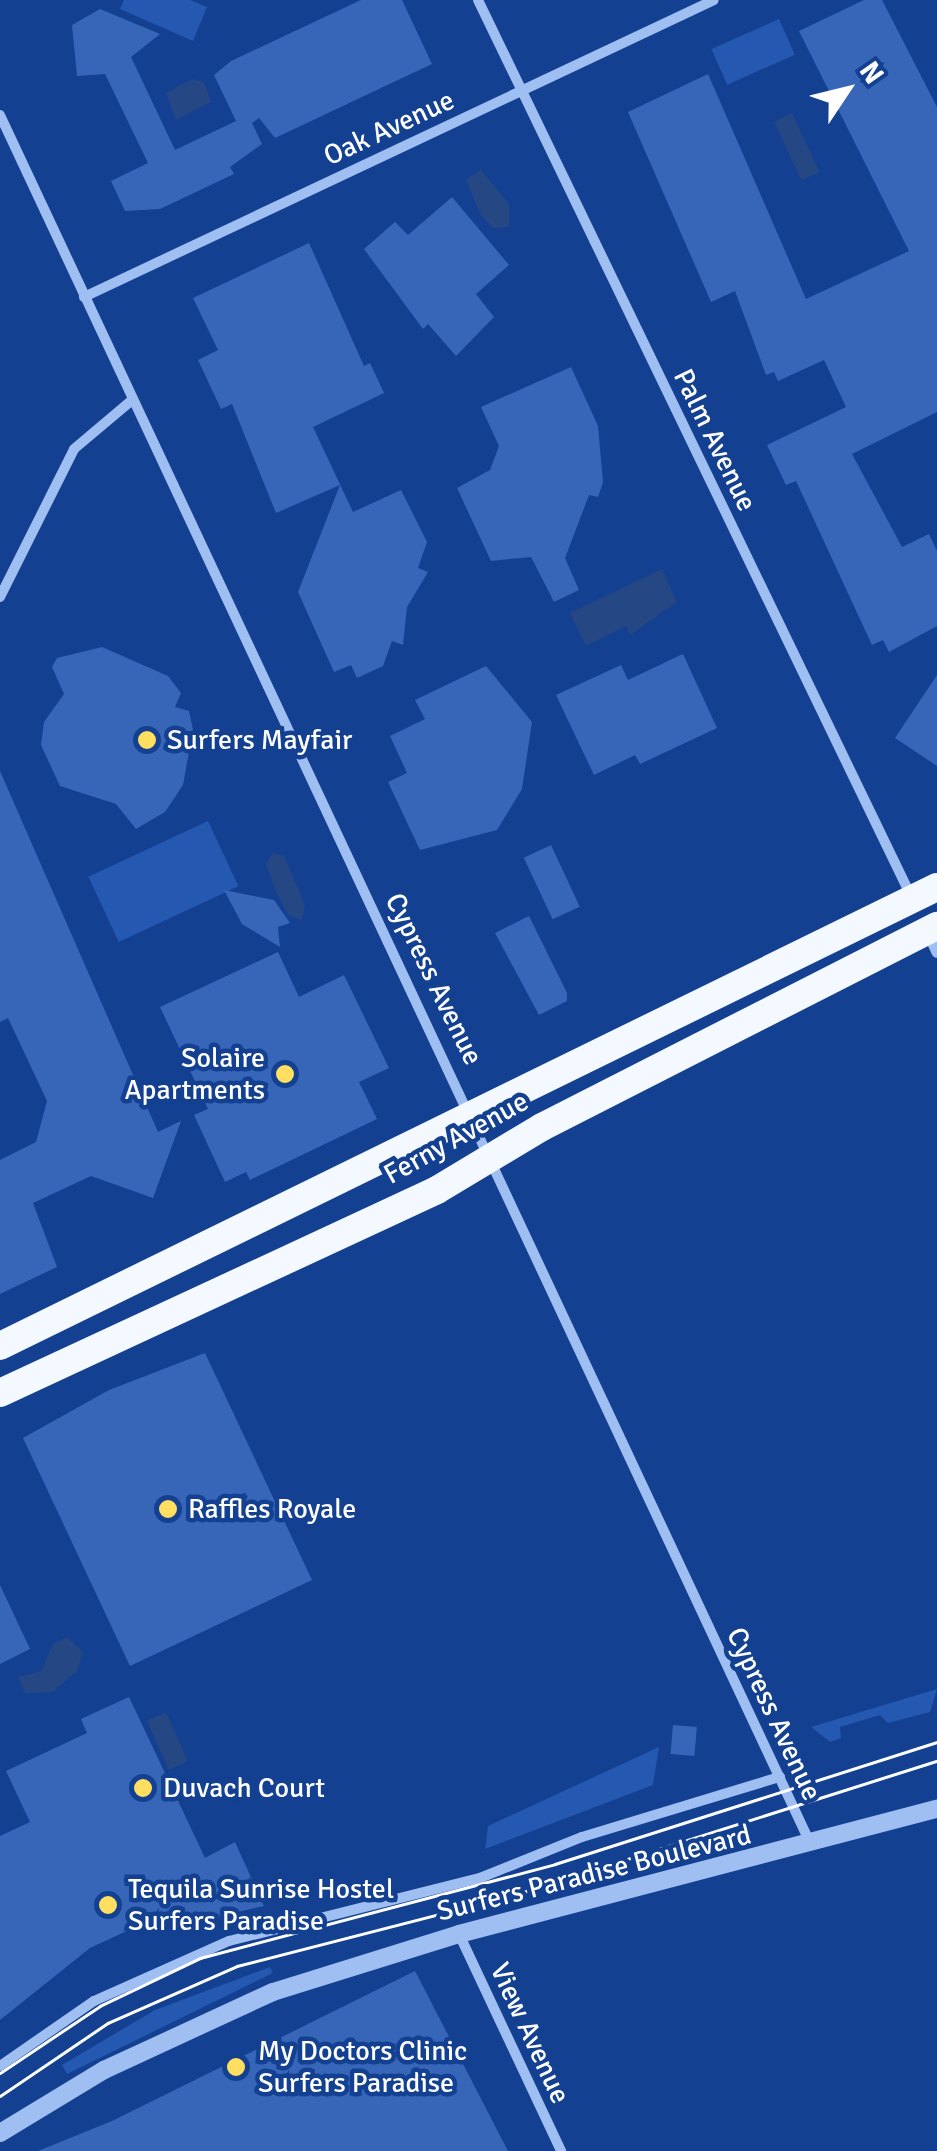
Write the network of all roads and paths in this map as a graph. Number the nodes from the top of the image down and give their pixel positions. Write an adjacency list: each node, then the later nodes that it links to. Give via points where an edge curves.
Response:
1 (478, 0): 3 (street, Palm Avenue)
2 (714, 0): 3 (street, Oak Avenue)
3 (522, 90): 5 (street, Oak Avenue); 8 (street, Palm Avenue)
4 (0, 115): 5 (street, Cypress Avenue)
5 (84, 298): 6 (street, Cypress Avenue)
6 (131, 401): 7 (street, via 74,449); 10 (street, Cypress Avenue)
7 (0, 598)
8 (924, 893): 10 (highway, Ferny Avenue)
9 (933, 937): 11 (highway, Ferny Avenue)
10 (474, 1114): 11 (street, Cypress Avenue); 12 (highway, Ferny Avenue)
11 (492, 1159): 13 (highway, Ferny Avenue); 14 (street, Cypress Avenue)
12 (0, 1346)
13 (0, 1394)
14 (780, 1776): 16 (street, Cypress Avenue); 18 (street, Surfers Paradise Boulevard, via 582,1837 480,1878 229,1941 118,1988)
15 (937, 1810): 16 (street, Surfers Paradise Boulevard)
16 (811, 1846): 17 (street, Surfers Paradise Boulevard)
17 (459, 1934): 19 (street, Surfers Paradise Boulevard, via 229,2010); 20 (street, View Avenue)
18 (0, 2066)
19 (0, 2134)
20 (561, 2151)

